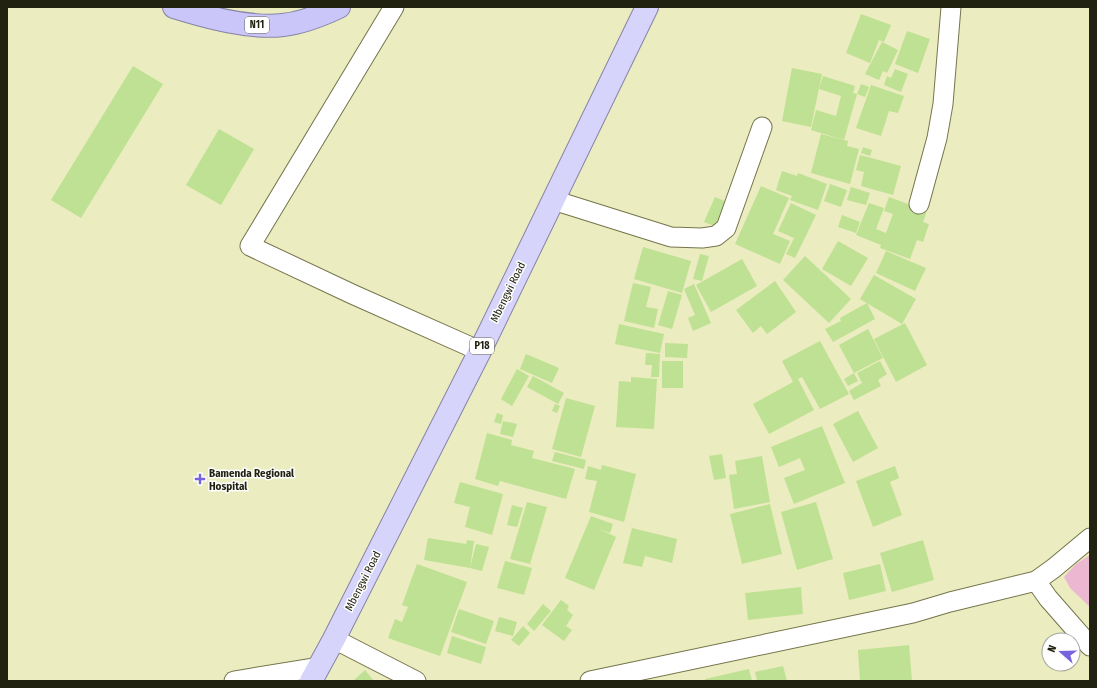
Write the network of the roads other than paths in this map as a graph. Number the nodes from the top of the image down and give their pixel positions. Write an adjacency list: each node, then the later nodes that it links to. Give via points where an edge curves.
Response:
1 (174, 7): 2 (highway, N11, via 244,24 283,25 321,15)
2 (339, 7)
3 (394, 7): 9 (street, via 250,246)
4 (647, 7): 7 (main road, Mbengwi Road / P18)
5 (951, 7): 8 (street, via 943,104 937,138)
6 (762, 127): 7 (street, via 726,228 716,236 671,237)
7 (553, 200): 9 (main road, Mbengwi Road / P18)
8 (919, 204)
9 (480, 351): 12 (main road, Mbengwi Road / P18)
10 (1090, 538): 11 (street)
11 (1036, 580): 13 (street, via 1048,598); 17 (street, via 913,613)
12 (334, 639): 14 (main road, Mbengwi Road / P18); 16 (street)
13 (1090, 646)
14 (315, 674): 15 (street)
15 (234, 681)
16 (415, 681)
17 (590, 681)

